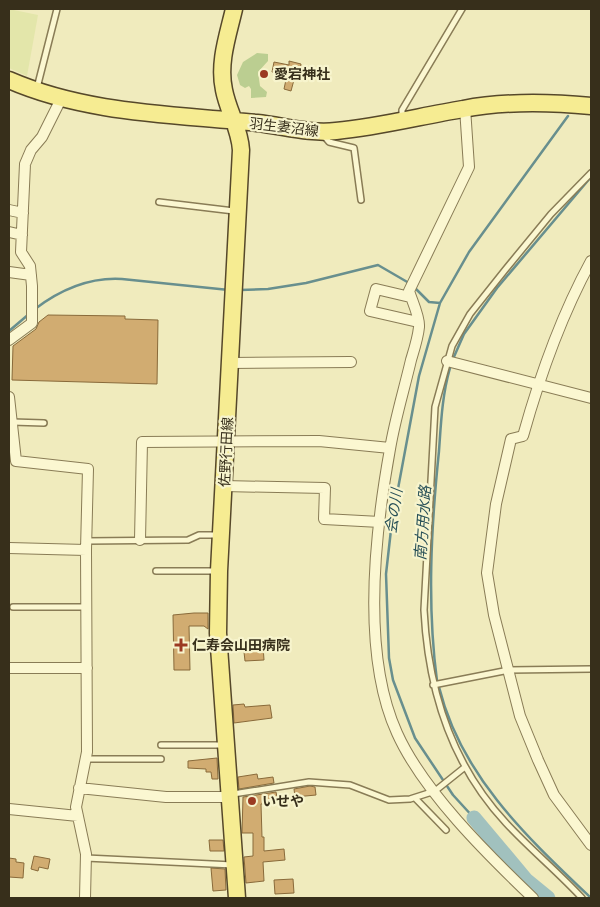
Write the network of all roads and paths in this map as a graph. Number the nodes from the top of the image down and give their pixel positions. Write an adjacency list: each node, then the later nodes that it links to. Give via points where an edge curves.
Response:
1 (57, 9): 5 (lane)
2 (234, 9): 10 (main road, 佐野行田線, via 223,57 224,90)
3 (462, 9): 9 (lane, via 402,110)
4 (9, 80): 5 (main road, 羽生妻沼線)
5 (36, 91): 6 (main road, 羽生妻沼線)
6 (61, 99): 10 (main road, 羽生妻沼線, via 111,109); 17 (street, via 25,164)
7 (591, 106): 8 (main road, 羽生妻沼線, via 529,102)
8 (465, 108): 9 (main road, 羽生妻沼線); 23 (street, via 469,167 409,291)
9 (402, 120): 11 (main road, 羽生妻沼線)
10 (235, 121): 11 (main road, 羽生妻沼線); 16 (main road, 佐野行田線, via 241,150)
11 (321, 132): 13 (lane, via 329,142 354,148)
12 (591, 173): 26 (lane, via 551,214 470,314)
13 (360, 200)
14 (159, 202): 16 (lane)
15 (9, 210): 17 (street)
16 (237, 212): 28 (main road, 佐野行田線)
17 (23, 213): 19 (street)
18 (9, 232): 19 (street)
19 (22, 235): 22 (street, via 21,252 30,266)
20 (591, 261): 29 (street, via 574,292)
21 (9, 272): 22 (street)
22 (31, 275): 25 (street, via 32,323)
23 (410, 297): 24 (street); 24 (street, via 376,289 370,311)
24 (418, 322): 35 (street, via 420,326)
25 (9, 340)
26 (446, 361): 29 (street); 51 (lane, via 434,428 424,610)
27 (351, 362): 28 (street)
28 (230, 363): 34 (main road, 佐野行田線)
29 (537, 383): 31 (street); 50 (street, via 523,436 512,439 496,504 487,573)
30 (9, 397): 32 (street)
31 (591, 398)
32 (12, 422): 33 (lane); 36 (street)
33 (44, 423)
34 (227, 442): 35 (street, via 319,441); 37 (main road, 佐野行田線); 40 (street, via 142,442)
35 (390, 448): 38 (street)
36 (12, 452): 41 (street, via 16,461 88,469)
37 (224, 486): 38 (street, via 325,488 324,519); 39 (main road, 佐野行田線)
38 (380, 522): 58 (street, via 375,581 378,663 396,732 416,768)
39 (221, 535): 40 (lane, via 199,534 188,540); 43 (main road, 佐野行田線)
40 (140, 540): 41 (lane)
41 (86, 546): 42 (street); 46 (street)
42 (9, 548)
43 (219, 570): 44 (lane); 53 (main road, 佐野行田線, via 218,633)
44 (156, 571)
45 (14, 607): 46 (lane)
46 (88, 607): 48 (street)
47 (9, 668): 48 (street)
48 (87, 668): 54 (street)
49 (591, 669): 50 (lane)
50 (509, 670): 51 (lane); 64 (street, via 520,716 554,795)
51 (433, 685): 56 (lane, via 442,715)
52 (161, 745): 53 (lane)
53 (226, 745): 59 (main road, 佐野行田線)
54 (85, 759): 55 (lane); 57 (street)
55 (160, 759)
56 (466, 767): 58 (lane); 70 (lane, via 505,822)
57 (80, 788): 59 (street, via 166,797); 62 (street, via 76,807)
58 (435, 791): 60 (lane); 69 (street, via 491,857)
59 (230, 795): 60 (lane, via 309,782 350,786 389,800); 66 (main road, 佐野行田線)
60 (415, 798): 63 (lane)
61 (9, 809): 62 (street)
62 (78, 816): 65 (street)
63 (446, 830)
64 (591, 845)
65 (86, 858): 66 (lane); 67 (street)
66 (234, 865): 68 (main road, 佐野行田線)
67 (85, 898)
68 (237, 898)
69 (533, 898)
70 (582, 898)

